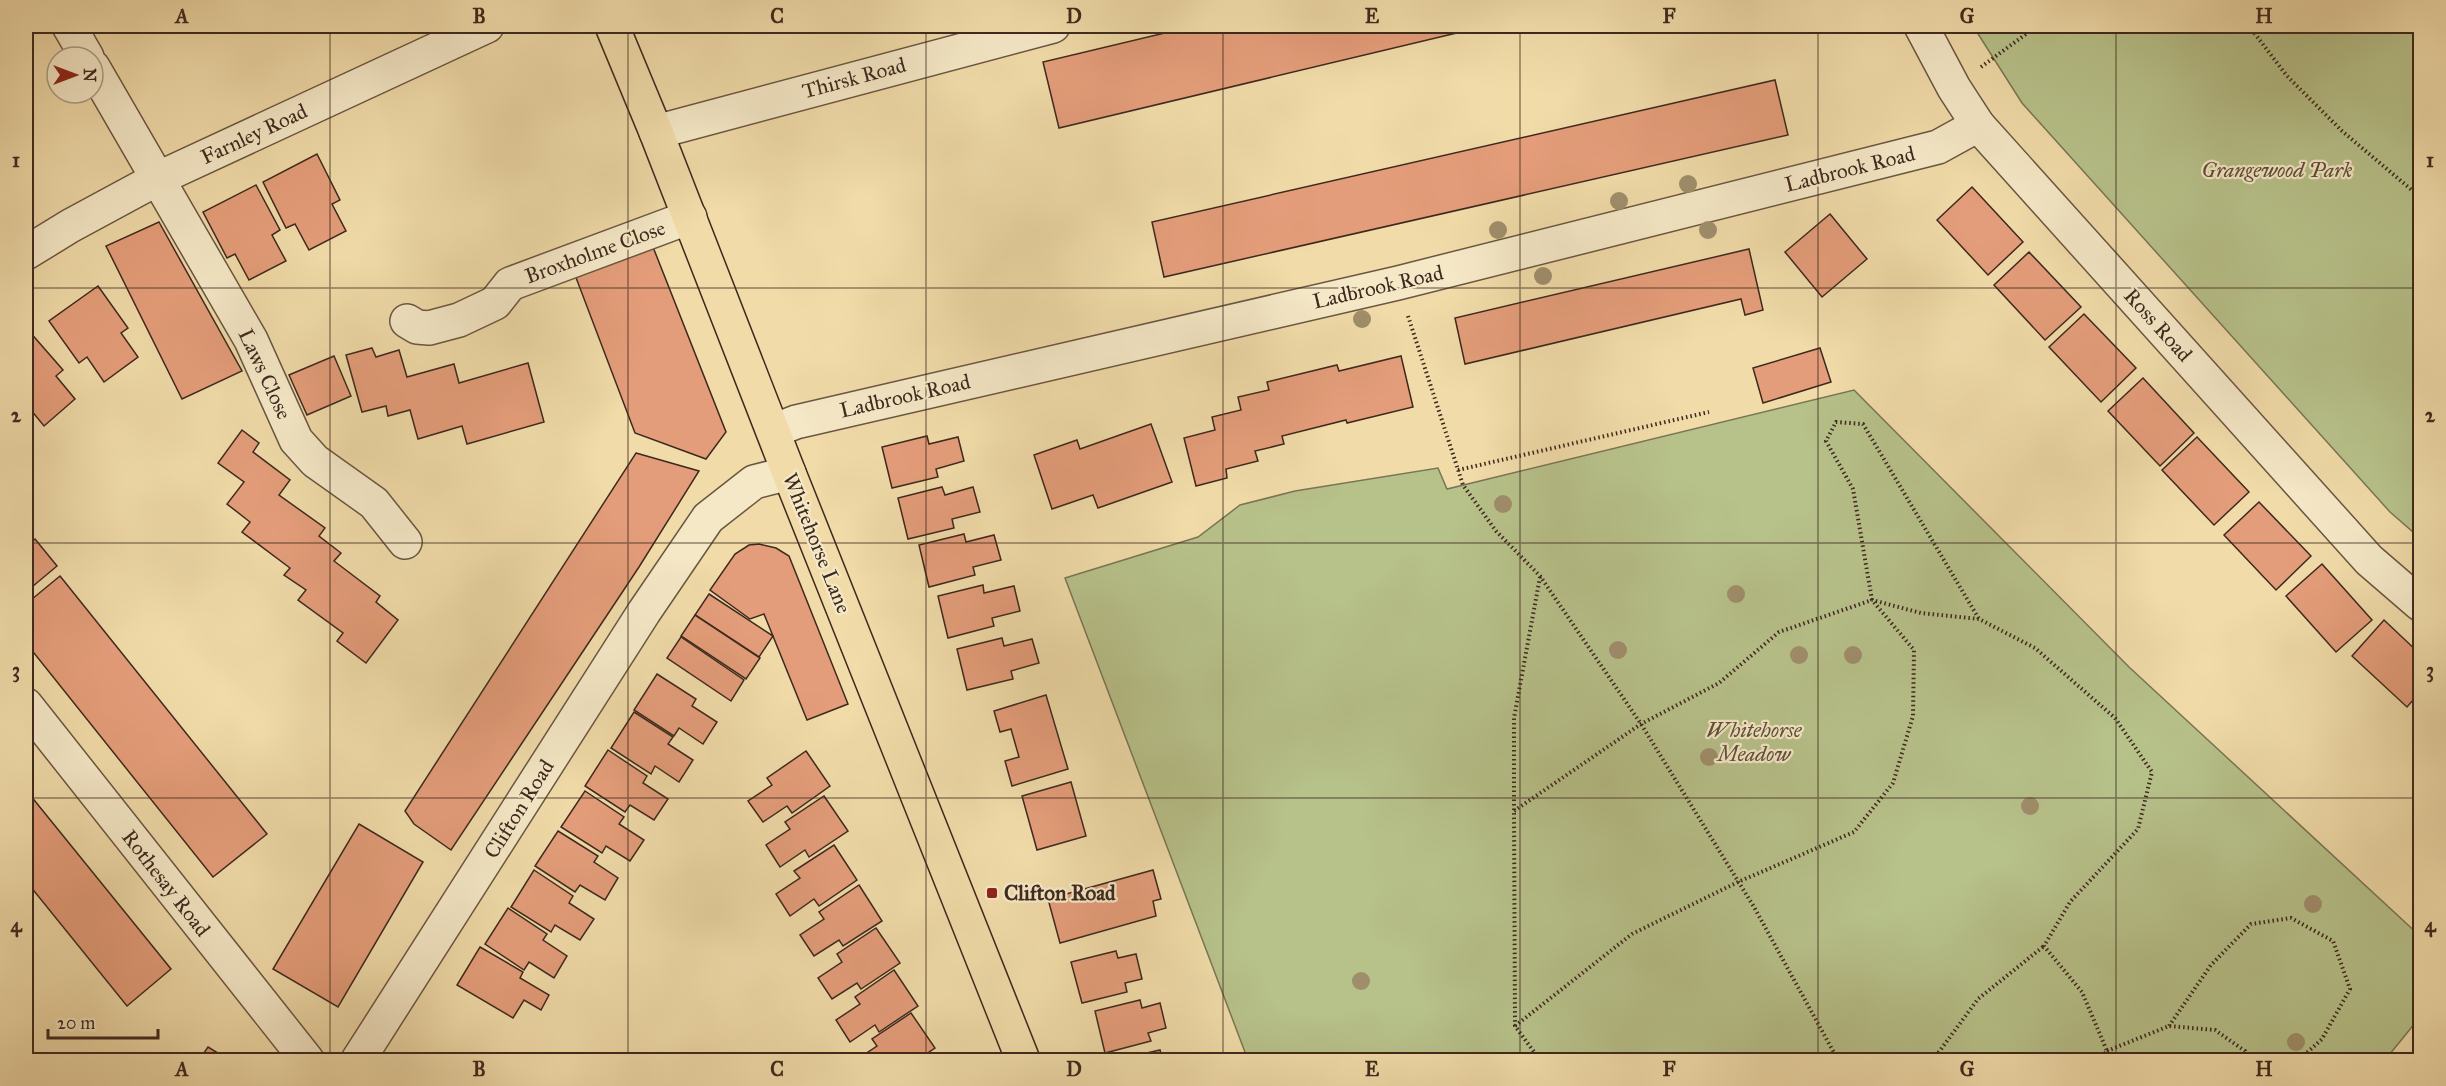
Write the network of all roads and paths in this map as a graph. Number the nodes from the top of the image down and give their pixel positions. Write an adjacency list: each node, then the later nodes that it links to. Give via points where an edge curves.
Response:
1 (69, 26): 8 (street)
2 (488, 26): 13 (street, Farnley Road)
3 (612, 26): 12 (main road, Whitehorse Lane)
4 (1053, 26): 12 (street, Thirsk Road)
5 (1922, 26): 10 (street, Ross Road)
6 (2037, 26): 10 (path)
7 (2249, 26): 14 (path, via 2287,76 2342,131)
8 (80, 45)
9 (105, 88): 13 (street, Laws Close)
10 (1954, 88): 11 (street, Ross Road)
11 (1978, 125): 17 (street, Ladbrook Road, via 1938,147); 26 (street, Ross Road, via 2369,560)
12 (656, 132): 15 (main road, Whitehorse Lane)
13 (157, 179): 16 (street, Farnley Road); 23 (street, Laws Close, via 251,340 296,440 315,461 374,502)
14 (2421, 197)
15 (690, 217): 18 (street, Broxholme Close, via 510,284 495,303 459,320 429,328); 20 (main road, Whitehorse Lane)
16 (26, 253)
17 (1398, 283): 20 (street, Ladbrook Road, via 796,422); 21 (path)
18 (406, 321)
19 (1709, 412): 21 (path)
20 (773, 431): 22 (main road, Whitehorse Lane)
21 (1458, 470): 24 (path, via 1463,485 1496,531)
22 (789, 473): 37 (street, Clifton Road, via 754,482 708,518); 38 (main road, Whitehorse Lane)
23 (405, 542)
24 (1540, 576): 29 (path); 30 (path, via 1514,718)
25 (1872, 600): 27 (path, via 1921,613); 27 (path, via 1853,489 1826,441 1836,422 1863,424); 29 (path, via 1779,632 1719,683); 31 (path, via 1914,650 1913,716 1893,783 1854,832)
26 (2421, 604)
27 (1979, 619): 32 (path, via 2035,648 2115,718 2152,772 2138,829 2070,902)
28 (26, 705): 36 (street, Rothesay Road)
29 (1641, 724): 30 (path); 31 (path)
30 (1514, 811): 33 (path)
31 (1738, 882): 33 (path, via 1632,934); 40 (path)
32 (2044, 946): 35 (path, via 2082,992); 41 (path, via 1978,999)
33 (1515, 1026): 39 (path)
34 (2169, 1026): 35 (path); 44 (path, via 2215,1030 2245,1051); 45 (path, via 2211,965 2251,924 2291,918 2333,941 2350,989 2322,1039)
35 (2107, 1051): 42 (path); 43 (path)
36 (307, 1060)
37 (358, 1060)
38 (1023, 1060)
39 (1540, 1060)
40 (1838, 1060)
41 (1933, 1060)
42 (2099, 1060)
43 (2121, 1060)
44 (2248, 1060)
45 (2299, 1060)

